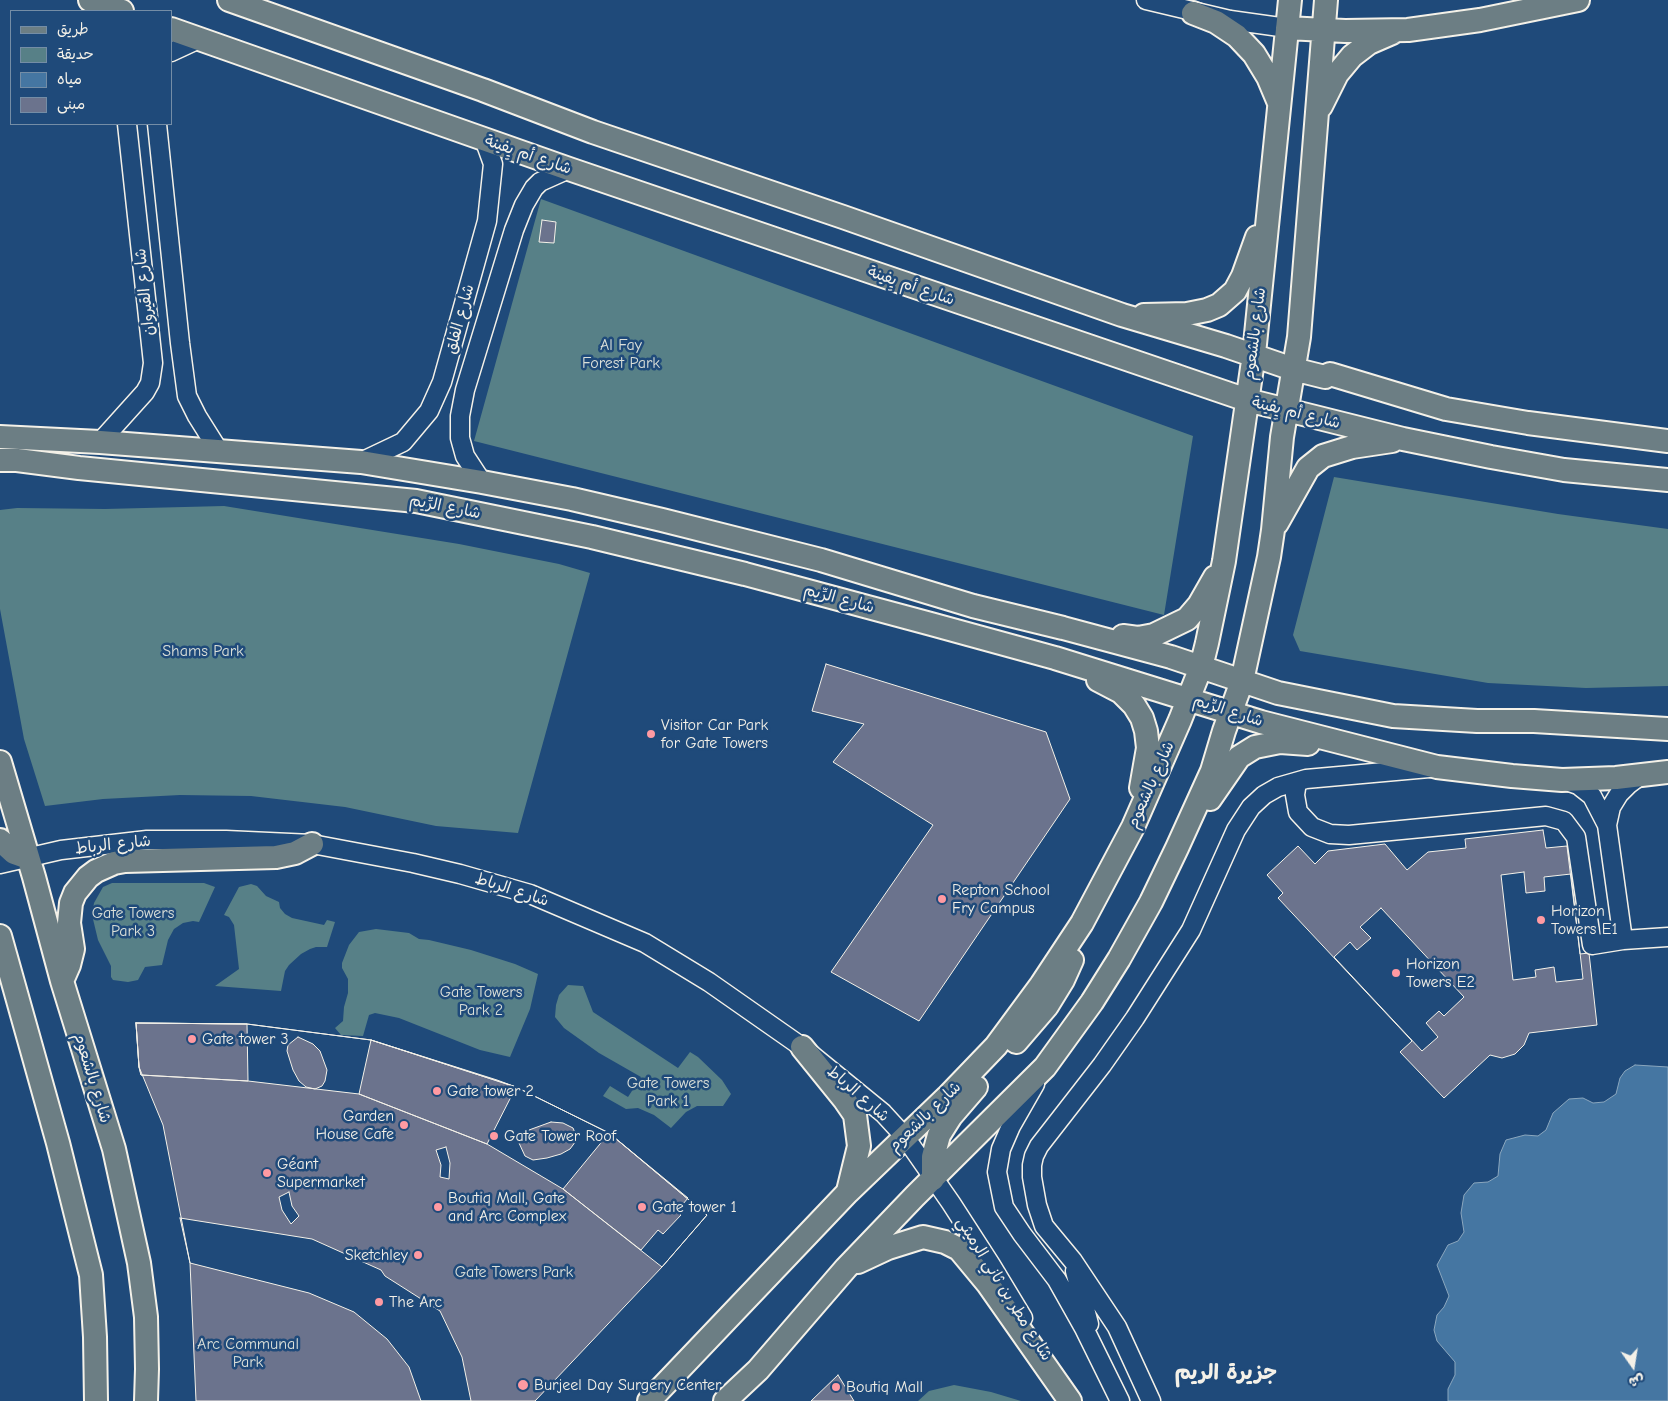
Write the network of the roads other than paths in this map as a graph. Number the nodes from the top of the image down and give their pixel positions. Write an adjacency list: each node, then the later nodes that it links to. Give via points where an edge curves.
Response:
1 (229, 0): 22 (main road, via 594,132)
2 (1146, 0): 6 (street)
3 (1290, 0): 7 (main road, شارع بالشعوم)
4 (1326, 0): 10 (main road)
5 (1578, 0): 9 (main road, via 1480,20)
6 (1193, 13): 7 (street); 13 (main road, via 1216,22 1254,54)
7 (1287, 28): 10 (main road); 13 (main road, شارع بالشعوم)
8 (172, 29): 11 (main road, شارع أم يِفينة)
9 (1408, 30): 10 (main road); 14 (main road, via 1369,43 1352,56 1337,74)
10 (1323, 31): 14 (main road)
11 (199, 39): 12 (street); 17 (main road, شارع أم يِفينة)
12 (172, 52)
13 (1279, 104): 19 (main road, شارع بالشعوم)
14 (1316, 115): 26 (main road, via 1299,337)
15 (127, 125): 23 (street, شارع القيروان)
16 (157, 125): 24 (street, شارع القيروان)
17 (484, 139): 18 (main road, شارع أم يِفينة); 20 (street, شارع الفلق, via 493,164)
18 (569, 169): 21 (street, شارع الفلق, via 534,188); 29 (main road, شارع أم يِفينة)
19 (1269, 206): 22 (main road, via 1243,276 1235,291 1219,305 1187,314); 25 (main road, شارع بالشعوم)
20 (487, 221): 21 (street, via 500,218); 27 (street, شارع الفلق)
21 (514, 230): 28 (street, شارع الفلق)
22 (1122, 315): 25 (main road)
23 (151, 344): 24 (street, via 157,353 168,355); 34 (street, شارع القيروان, via 153,363 146,392)
24 (180, 344): 35 (street, شارع القيروان, via 187,396)
25 (1254, 354): 26 (main road); 29 (main road, شارع بالشعوم)
26 (1293, 369): 30 (main road); 33 (main road, via 1325,377 1330,374 1456,410)
27 (442, 382): 28 (street, via 450,392); 36 (street, شارع الفلق, via 429,411 403,442)
28 (465, 390): 39 (street, شارع الفلق, via 460,438 465,456)
29 (1247, 400): 30 (main road, شارع أم يِفينة); 41 (main road, شارع بالشعوم)
30 (1286, 411): 32 (main road, شارع أم يِفينة); 40 (main road)
31 (0, 437): 34 (main road, شارع الرِّيم)
32 (1403, 439): 38 (main road, شارع أم يِفينة, via 1564,470); 40 (main road, via 1352,447 1323,456 1308,468)
33 (1668, 441)
34 (100, 442): 35 (main road, شارع الرِّيم)
35 (219, 451): 36 (main road, شارع الرِّيم)
36 (361, 462): 39 (main road, شارع الرِّيم)
37 (6, 463): 43 (main road, شارع الرِّيم, via 416,501 701,563)
38 (1668, 480)
39 (482, 482): 42 (main road, شارع الرِّيم, via 662,520 821,560 973,606)
40 (1273, 530): 45 (main road)
41 (1224, 561): 42 (main road, via 1199,605 1187,619 1154,635 1138,638); 44 (main road, شارع بالشعوم)
42 (1063, 628): 44 (main road, شارع الرِّيم)
43 (1055, 658): 46 (main road, شارع الرِّيم); 57 (main road, via 1120,692 1142,718 1148,748)
44 (1201, 667): 45 (main road, شارع الرِّيم); 46 (main road, شارع بالشعوم)
45 (1242, 681): 47 (main road); 48 (main road, شارع الرِّيم, via 1271,691 1393,716)
46 (1188, 699): 47 (main road, شارع الرِّيم); 57 (main road, شارع بالشعوم)
47 (1230, 713): 49 (main road, شارع الرِّيم); 60 (main road, via 1212,771)
48 (1668, 729)
49 (1357, 746): 51 (main road, شارع الرِّيم); 60 (main road, via 1280,742 1255,747 1239,757)
50 (0, 762): 61 (main road, شارع بالشعوم)
51 (1437, 767): 54 (main road, شارع الرِّيم); 55 (street)
52 (1668, 772): 53 (main road, شارع الرِّيم)
53 (1641, 775): 54 (main road, شارع الرِّيم); 56 (street, via 1619,794 1611,807)
54 (1562, 780): 56 (street, via 1592,796)
55 (1297, 782): 65 (street, via 1298,812 1312,827 1330,834 1350,835 1546,816 1564,821 1576,837 1592,945); 73 (street, via 1264,795 1244,816 1190,930 1135,1018 1034,1156 1032,1176 1039,1214 1050,1235)
56 (1607, 825): 65 (street)
57 (1133, 827): 63 (main road, شارع بالشعوم)
58 (0, 840): 61 (main road, via 14,853)
59 (312, 844): 61 (street, شارع الرباط, via 147,840 61,850); 67 (main road, via 295,853 276,857 125,861 96,870 72,902 69,923 72,949); 68 (street, شارع الرباط, via 460,874 558,904 646,943)
60 (1177, 848): 69 (main road, via 1119,959)
61 (28, 858): 62 (street, شارع الرباط); 67 (main road, شارع بالشعوم)
62 (0, 864)
63 (1082, 923): 70 (main road, شارع بالشعوم, via 1042,985 996,1046); 71 (main road, via 1070,966 1047,1006 944,1125 934,1151)
64 (1668, 937): 65 (street)
65 (1623, 940)
66 (2, 946): 76 (main road, via 91,1275)
67 (62, 981): 77 (main road, شارع بالشعوم, via 114,1149 138,1263 146,1317)
68 (802, 1047): 70 (street, شارع الرباط, via 878,1109); 72 (main road, via 855,1115 859,1146)
69 (1045, 1067): 71 (main road); 75 (street, via 1001,1149 997,1172 999,1184 1004,1207 1057,1280)
70 (905, 1137): 71 (street, شارع الرباط); 72 (main road, شارع بالشعوم)
71 (933, 1179): 74 (main road); 80 (street, شارع مطر بن ثاني الرميثي, via 991,1265)
72 (848, 1192): 78 (main road, شارع بالشعوم)
73 (1073, 1261): 75 (street); 82 (street, via 1117,1327)
74 (846, 1268): 79 (main road, via 758,1370); 80 (main road, via 888,1248 923,1237 946,1242 959,1249 988,1284)
75 (1100, 1360): 81 (street)
76 (96, 1401)
77 (146, 1401)
78 (649, 1401)
79 (725, 1401)
80 (1071, 1401)
81 (1120, 1401)
82 (1151, 1401)

